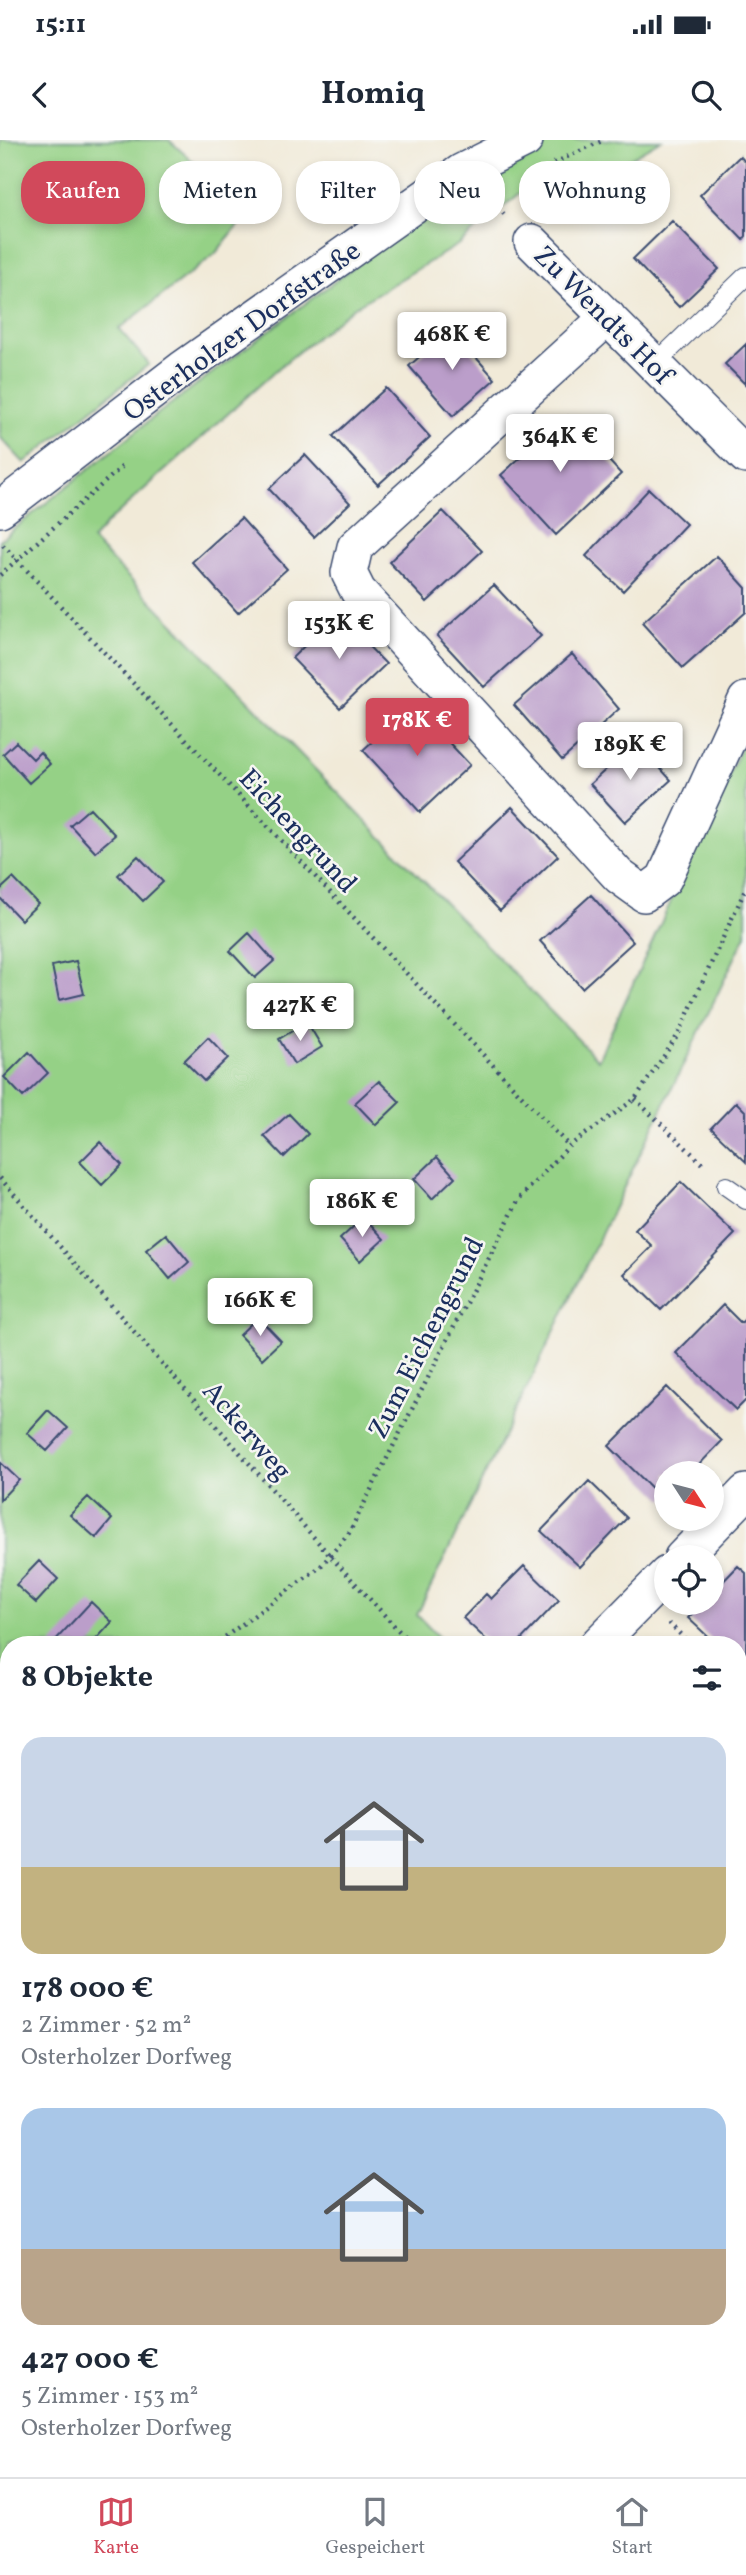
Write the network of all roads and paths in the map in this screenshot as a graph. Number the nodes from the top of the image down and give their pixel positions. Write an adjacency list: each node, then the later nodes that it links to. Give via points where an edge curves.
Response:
1 (525, 140): 2 (street, Osterholzer Dorfstraße)
2 (483, 161)
3 (414, 205): 10 (street, Osterholzer Dorfstraße, via 182,369)
4 (505, 215): 5 (path, Zu Wendts Hof)
5 (532, 242): 7 (street, Zu Wendts Hof)
6 (746, 276): 8 (lane)
7 (608, 317): 8 (street, Zu Wendts Hof); 12 (street, via 355,547 349,573 358,590 619,876 643,894 664,879)
8 (655, 364): 9 (street, Zu Wendts Hof)
9 (746, 456)
10 (0, 509)
11 (0, 542): 15 (path, Eichengrund)
12 (746, 700)
13 (746, 888): 14 (path, via 678,1035)
14 (635, 1099): 15 (path, Zum Eichengrund); 17 (path)
15 (569, 1146): 21 (path, Zum Eichengrund, via 519,1199 349,1533)
16 (0, 1178): 21 (path, Ackerweg)
17 (726, 1186): 18 (lane)
18 (746, 1200)
19 (746, 1492): 20 (street)
20 (695, 1545)
21 (331, 1557): 23 (path, Zum Eichengrund); 24 (path, Ackerweg)
22 (654, 1587): 25 (street)
23 (226, 1636)
24 (403, 1636)
25 (606, 1636)

